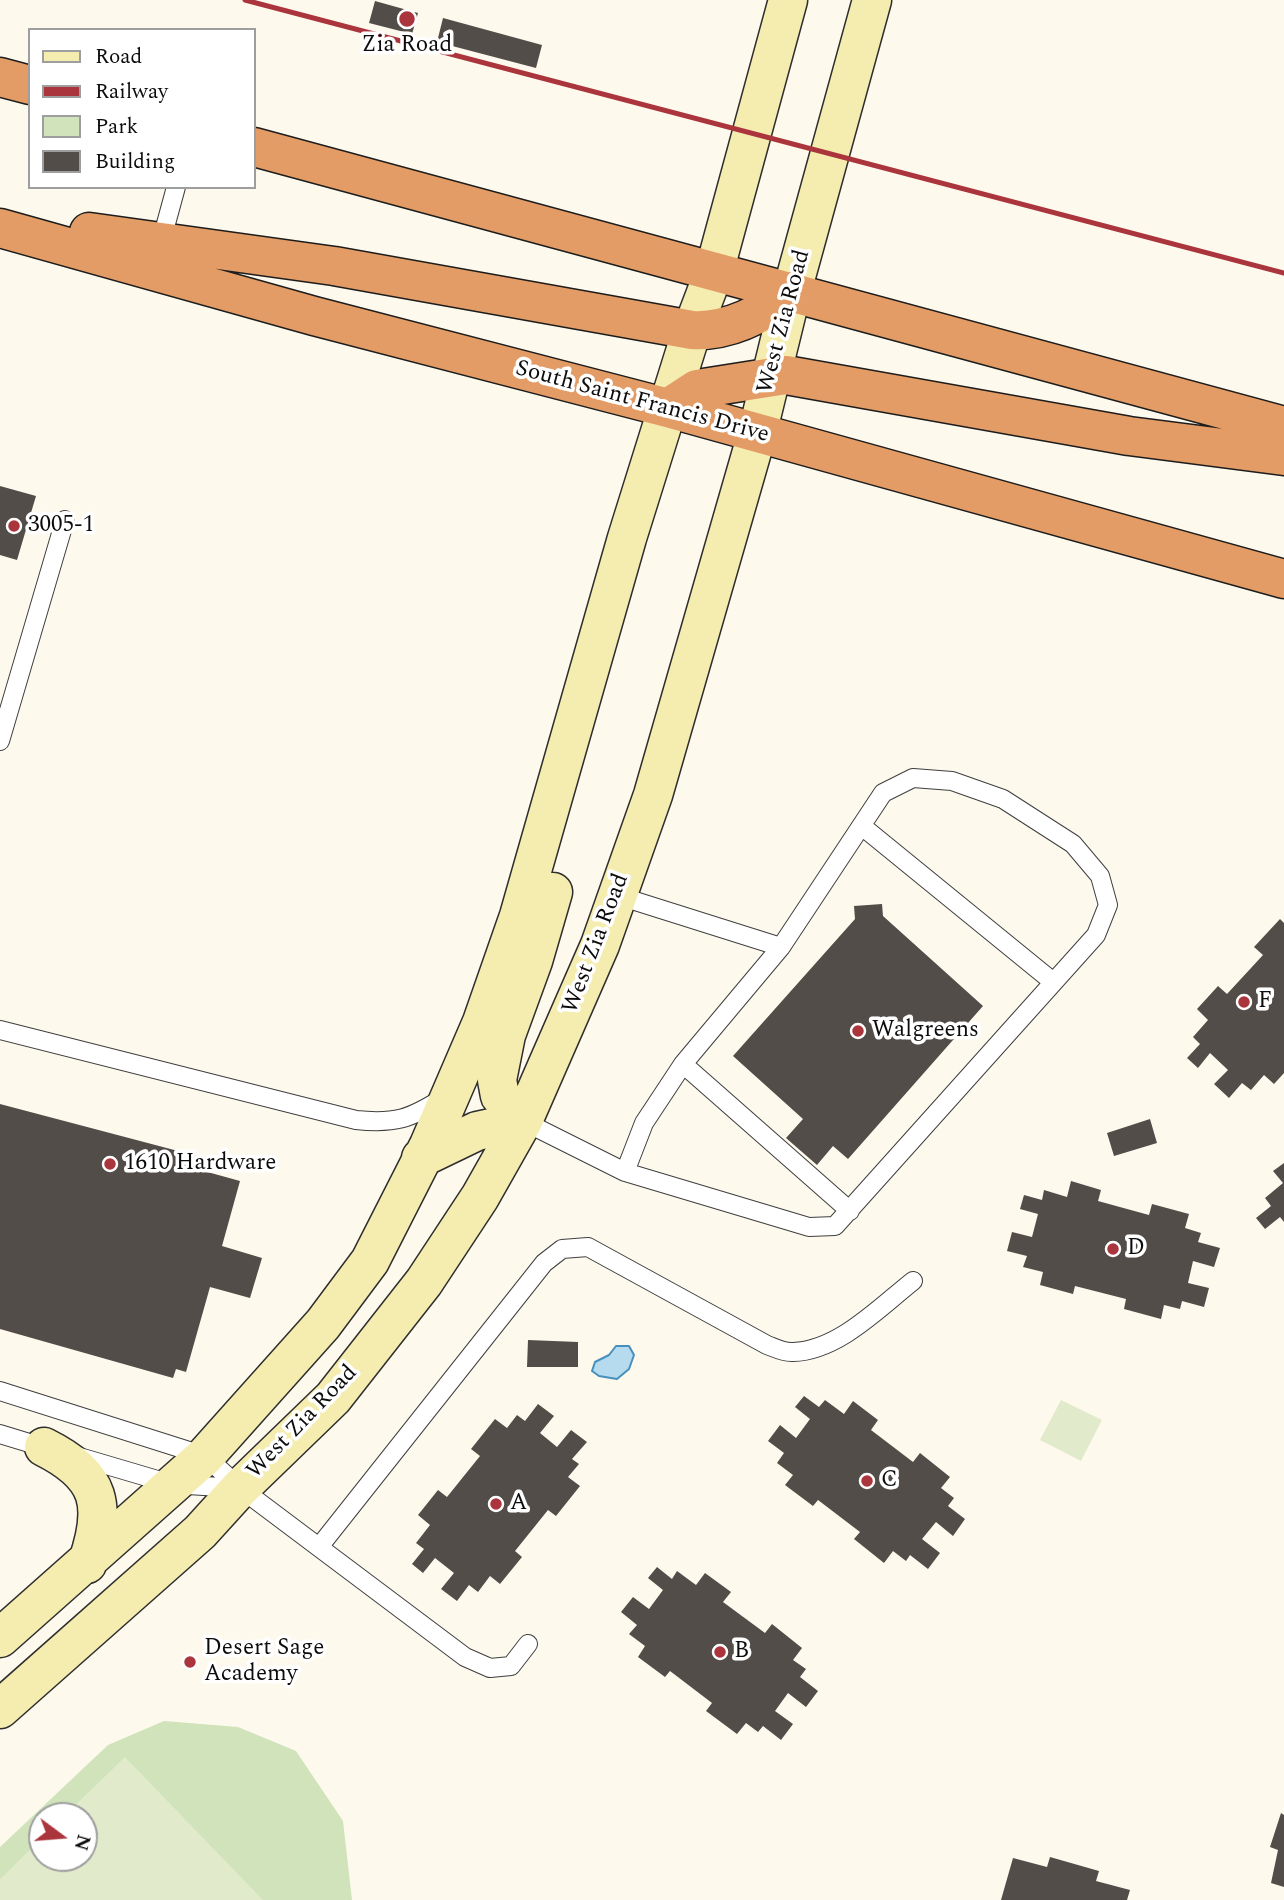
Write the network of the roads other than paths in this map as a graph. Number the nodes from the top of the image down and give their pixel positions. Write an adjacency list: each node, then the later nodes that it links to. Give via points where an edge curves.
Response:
1 (788, 0): 10 (street)
2 (872, 0): 11 (street, West Zia Road)
3 (0, 77): 4 (highway)
4 (28, 85)
5 (256, 148): 10 (highway)
6 (175, 189): 9 (lane)
7 (0, 220): 9 (highway)
8 (0, 228): 14 (highway, South Saint Francis Drive)
9 (161, 242): 12 (highway, via 334,266)
10 (714, 272): 11 (highway); 12 (street)
11 (792, 291): 12 (highway, via 727,329); 13 (street, West Zia Road); 15 (highway)
12 (692, 330): 14 (street)
13 (771, 375): 14 (highway, via 698,389); 16 (street, West Zia Road); 17 (highway, via 805,377 1129,436)
14 (668, 408): 16 (highway, South Saint Francis Drive); 19 (street)
15 (1284, 426)
16 (757, 434): 20 (highway, South Saint Francis Drive); 23 (street, West Zia Road, via 653,795)
17 (1284, 456)
18 (65, 520): 21 (lane)
19 (627, 538): 28 (street, via 519,916); 29 (street, via 602,723 533,961 500,1057 500,1096)
20 (1284, 579)
21 (0, 741)
22 (863, 827): 24 (lane); 25 (lane); 25 (lane, via 883,793 913,778 952,780 1003,799 1073,844 1100,876 1108,905 1096,935)
23 (617, 895): 24 (lane); 29 (street, West Zia Road, via 600,946)
24 (781, 947): 27 (lane)
25 (1052, 981): 32 (lane)
26 (0, 1030): 28 (lane, via 356,1121 387,1123 415,1115)
27 (683, 1064): 31 (lane, via 644,1123); 32 (lane)
28 (454, 1091): 30 (street)
29 (523, 1121): 30 (street, via 477,1131); 31 (lane); 39 (street, West Zia Road, via 424,1282 333,1398)
30 (421, 1158): 37 (street, via 370,1261 323,1324)
31 (625, 1172): 32 (lane, via 809,1227 835,1226)
32 (850, 1211)
33 (914, 1281): 40 (lane, via 818,1349 790,1353 767,1345 588,1247 562,1249 544,1262)
34 (0, 1391): 37 (lane)
35 (0, 1434): 36 (lane)
36 (44, 1447): 38 (lane); 41 (street, via 71,1460 93,1486 98,1532)
37 (205, 1456): 38 (street); 39 (lane)
38 (171, 1484): 39 (lane); 41 (street)
39 (240, 1488): 40 (lane); 44 (street, West Zia Road, via 200,1532)
40 (319, 1547): 43 (lane, via 465,1657 489,1668 511,1666)
41 (87, 1564): 42 (street)
42 (0, 1638)
43 (528, 1644)
44 (0, 1709)

